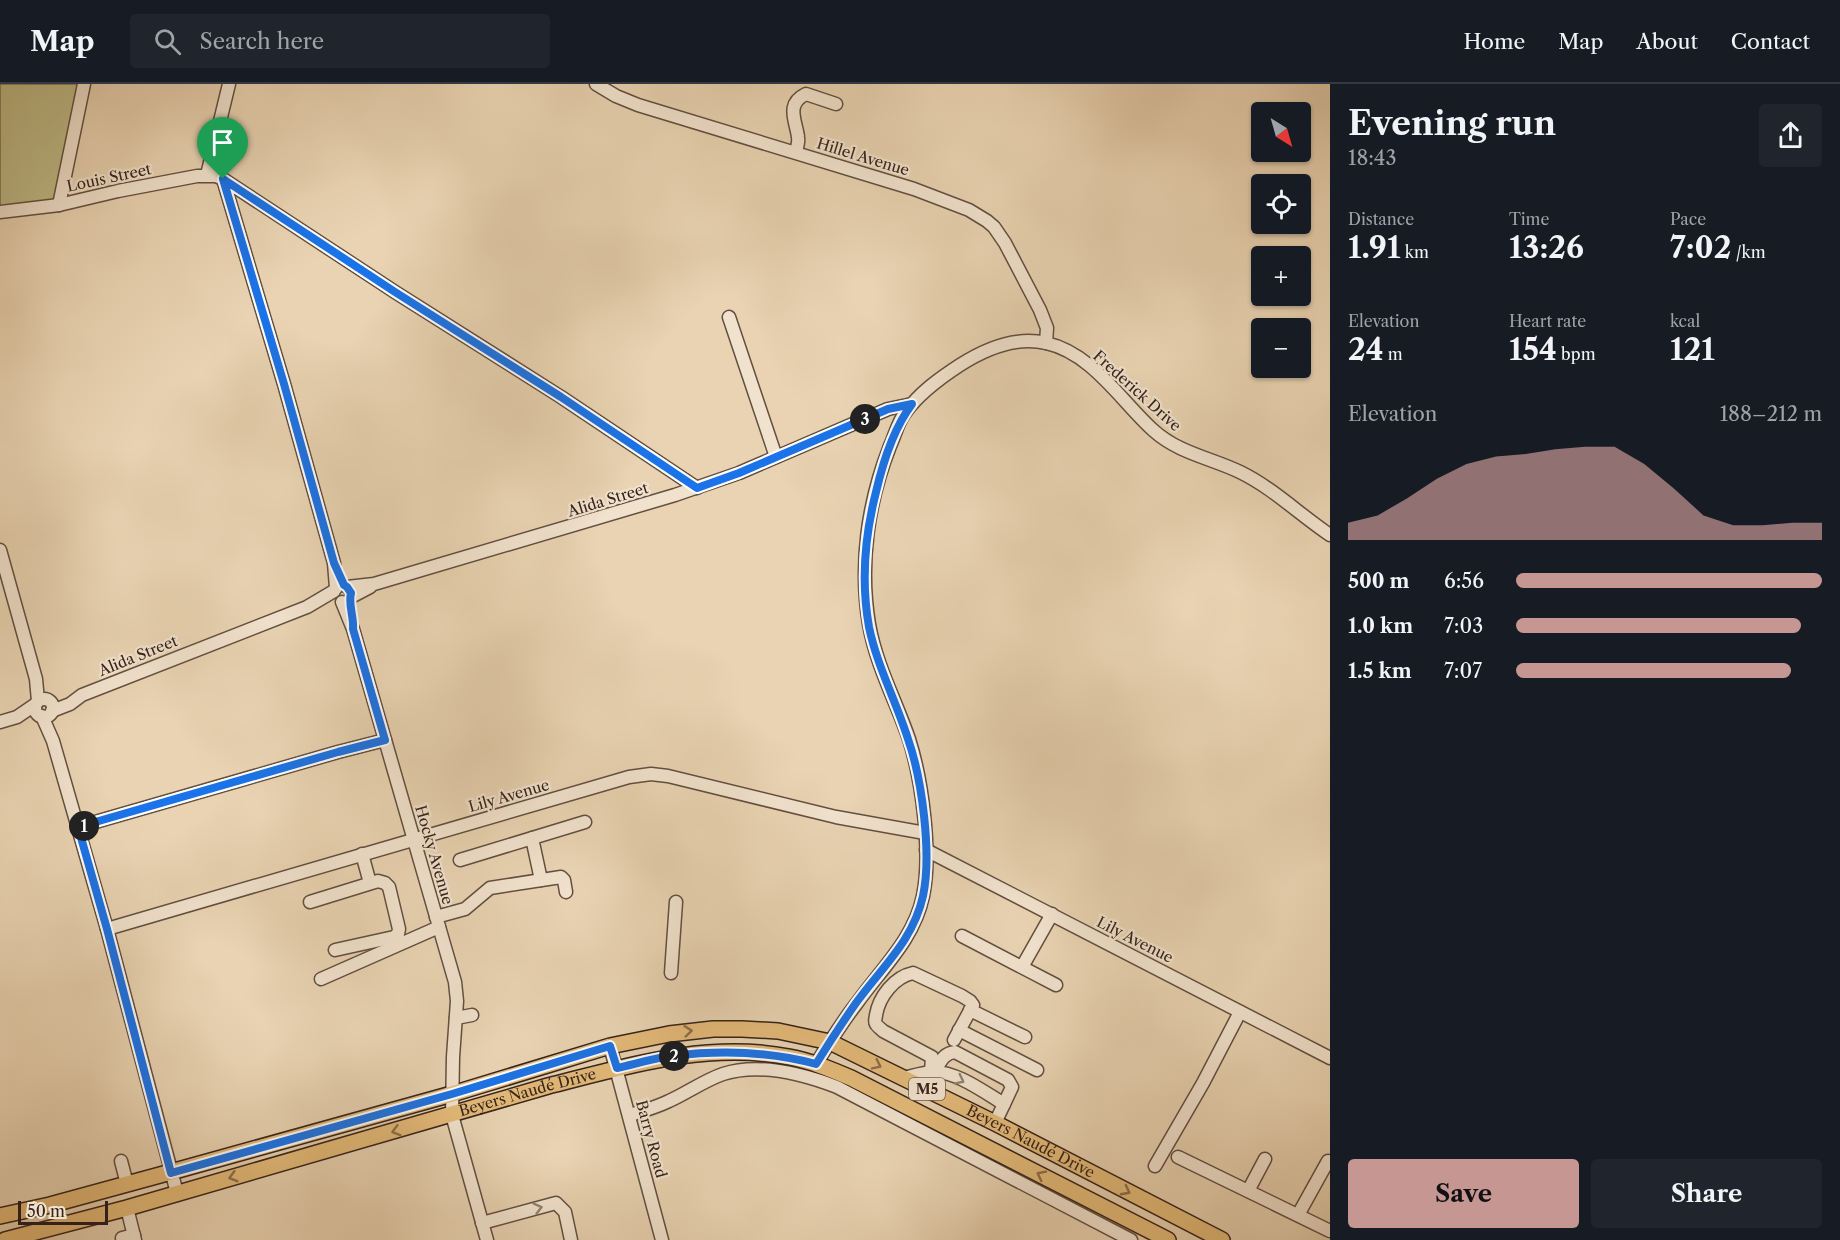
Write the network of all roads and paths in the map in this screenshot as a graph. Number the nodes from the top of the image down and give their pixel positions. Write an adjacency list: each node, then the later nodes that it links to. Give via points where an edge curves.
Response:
1 (84, 84): 8 (street)
2 (229, 84): 6 (street)
3 (596, 84): 5 (street, Hillel Avenue, via 638,105)
4 (836, 104): 5 (street, via 806,94 798,99 793,111 798,138)
5 (796, 152): 11 (street, Hillel Avenue, via 915,189 987,221 999,233 1040,310 1047,328)
6 (207, 176): 7 (street, Louis Street); 8 (street, Louis Street)
7 (223, 179): 14 (street); 17 (street, Hocky Avenue)
8 (58, 205): 9 (street, Louis Street)
9 (0, 212)
10 (729, 317): 13 (street)
11 (1046, 343): 12 (street, Frederick Drive, via 1021,342 989,349 954,369); 15 (street, Frederick Drive, via 1064,349 1096,372 1165,440 1240,472)
12 (912, 404): 13 (street, Alida Street, via 888,409); 23 (street, Frederick Drive, via 882,468 869,517 865,598 877,655 915,764)
13 (776, 457): 14 (street, Alida Street)
14 (697, 488): 17 (street, Alida Street)
15 (1330, 535)
16 (0, 550): 18 (street)
17 (342, 594): 18 (street, Alida Street); 20 (street, Hocky Avenue)
18 (44, 708): 19 (street, Alida Street); 22 (street)
19 (0, 722)
20 (385, 740): 22 (street); 25 (street, Hocky Avenue)
21 (585, 822): 24 (street)
22 (78, 827): 36 (street)
23 (925, 833): 25 (street, Lily Avenue, via 651,774); 26 (street, Frederick Drive)
24 (532, 838): 28 (street); 29 (street)
25 (414, 839): 27 (street, Lily Avenue); 35 (street, Hocky Avenue)
26 (926, 850): 34 (street, Lily Avenue); 44 (street, Frederick Drive, via 926,879 912,927 893,958)
27 (362, 854): 30 (street); 36 (street, Lily Avenue)
28 (460, 860)
29 (541, 880): 31 (street, via 563,878); 35 (street, via 490,888 465,909)
30 (370, 883): 32 (street); 38 (street, via 378,881 389,887 398,934)
31 (566, 892)
32 (310, 902)
33 (676, 902): 40 (street)
34 (1052, 914): 39 (street); 46 (street, Lily Avenue)
35 (438, 922): 41 (street); 48 (street, Hocky Avenue, via 457,991)
36 (107, 929): 68 (street)
37 (962, 936): 39 (street)
38 (335, 950)
39 (1022, 967): 42 (street)
40 (671, 974)
41 (321, 979)
42 (1056, 985)
43 (844, 997): 44 (street)
44 (857, 1002): 50 (street, Frederick Drive)
45 (970, 1010): 49 (street); 55 (street, via 957,1035); 56 (street, via 970,1001 913,973 890,988 878,1003 876,1025 932,1057)
46 (1240, 1012): 52 (street, Lily Avenue); 67 (street)
47 (471, 1015): 48 (street)
48 (456, 1018): 58 (street, Hocky Avenue)
49 (1025, 1037)
50 (830, 1042): 51 (main road, Beyers Naudé Drive / M5, one-way to 50, via 712,1029 778,1031); 53 (street, Frederick Drive); 57 (main road, Beyers Naudé Drive / M5, one-way to 57)
51 (610, 1046): 54 (street, Barry Road); 58 (main road, Beyers Naudé Drive / M5)
52 (1330, 1058)
53 (816, 1064): 54 (main road, Beyers Naudé Drive / M5, via 790,1057 724,1052 670,1056); 85 (main road, Beyers Naudé Drive / M5, one-way to 53, via 851,1078)
54 (617, 1068): 60 (main road, Beyers Naudé Drive / M5); 61 (street, Barry Road)
55 (1037, 1071)
56 (933, 1072): 57 (street); 59 (street, one-way to 59, via 951,1075); 59 (street, via 943,1057 956,1052 1008,1080 1012,1087)
57 (903, 1078): 62 (main road, Beyers Naudé Drive / M5)
58 (452, 1094): 60 (street, Hocky Avenue); 68 (main road, Beyers Naudé Drive / M5)
59 (1004, 1104): 62 (street)
60 (452, 1115): 71 (main road, Beyers Naudé Drive / M5, one-way to 71); 75 (street, Hocky Avenue)
61 (630, 1115): 83 (street, Barry Road); 84 (street, via 668,1102 723,1074 760,1070 802,1076 837,1087)
62 (995, 1122): 86 (main road, Beyers Naudé Drive / M5, one-way to 86)
63 (1178, 1157): 70 (street)
64 (1265, 1159): 70 (street)
65 (121, 1161): 69 (street)
66 (1328, 1161): 73 (street)
67 (1155, 1166)
68 (171, 1173): 69 (main road, Beyers Naudé Drive / M5); 71 (street)
69 (127, 1184): 74 (main road, Beyers Naudé Drive / M5)
70 (1248, 1191): 73 (street)
71 (177, 1193): 72 (main road, Beyers Naudé Drive / M5)
72 (127, 1208): 78 (main road, Beyers Naudé Drive / M5); 79 (street)
73 (1298, 1215): 76 (street)
74 (0, 1216)
75 (482, 1223): 81 (street, Hocky Avenue); 82 (street, one-way to 82, via 556,1203 565,1212)
76 (1330, 1231)
77 (1330, 1236): 87 (street)
78 (23, 1238): 80 (main road, Beyers Naudé Drive / M5)
79 (130, 1238)
80 (5, 1240)
81 (487, 1240)
82 (571, 1240)
83 (662, 1240)
84 (1131, 1240)
85 (1168, 1240)
86 (1222, 1240)
87 (1328, 1240)

